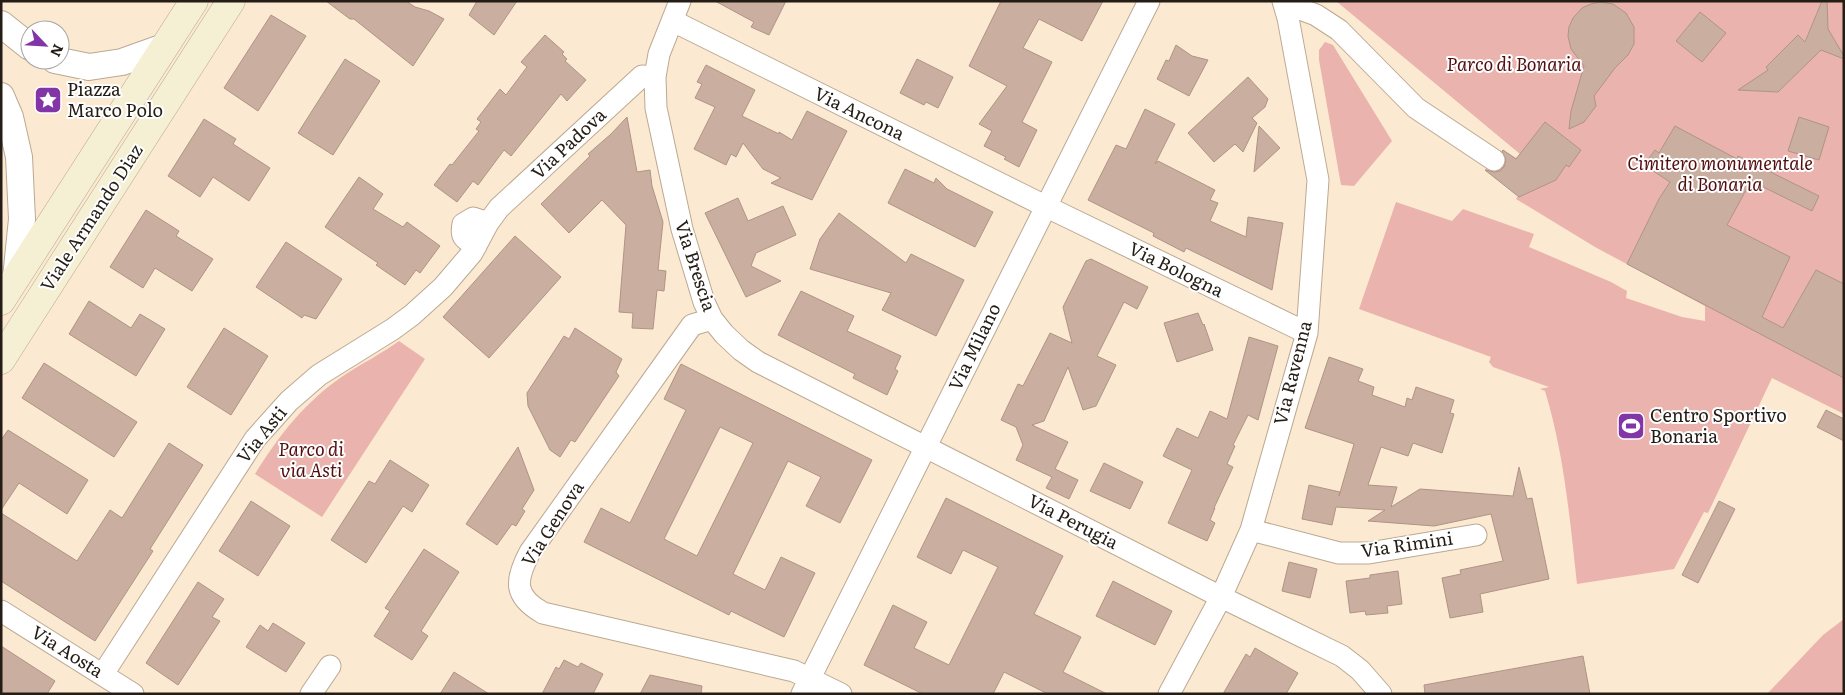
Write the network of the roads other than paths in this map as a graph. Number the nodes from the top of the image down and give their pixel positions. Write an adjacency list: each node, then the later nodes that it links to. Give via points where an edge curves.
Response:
1 (194, 1): 9 (main road, Viale Armando Diaz)
2 (231, 1): 20 (main road, Viale Armando Diaz)
3 (680, 1): 6 (street)
4 (1148, 1): 14 (street, Via Milano)
5 (1284, 2): 13 (street, Via Ravenna, via 1316,15 1339,30 1416,108); 19 (street, Via Ravenna, via 1318,180)
6 (673, 21): 11 (street, Via Brescia, via 659,54); 14 (street, Via Ancona)
7 (1, 24): 8 (street)
8 (20, 39)
9 (164, 47): 10 (street, via 122,62 88,67); 16 (main road, Viale Armando Diaz)
10 (70, 64)
11 (655, 77): 15 (street, Via Padova, via 642,76 500,208); 18 (street, Via Brescia, via 656,108 682,229)
12 (1, 96): 16 (street, via 10,117 19,157 22,219)
13 (1494, 160)
14 (1045, 206): 19 (street, Via Bologna); 21 (street, Via Milano)
15 (476, 246): 27 (street, Via Asti, via 458,271 412,315 319,375 289,401 255,439)
16 (16, 278): 17 (main road, Viale Armando Diaz)
17 (1, 301)
18 (712, 319): 21 (street, Via Brescia, via 741,350 758,362); 28 (street, Via Genova, via 692,324 530,552 518,585 523,598 532,607 554,617 794,670)
19 (1307, 333): 22 (street, Via Ravenna)
20 (1, 360)
21 (925, 447): 24 (street, Via Perugia); 28 (street, Via Milano)
22 (1251, 530): 23 (street, Via Rimini, via 1339,553 1368,553); 24 (street, Via Ravenna)
23 (1476, 535)
24 (1221, 597): 32 (street, Via Ravenna); 33 (street, Via Perugia, via 1342,656)
25 (1, 611): 27 (street, Via Aosta)
26 (330, 666): 30 (street)
27 (103, 674): 29 (street, Via Aosta)
28 (805, 686): 31 (street)
29 (133, 694)
30 (311, 694)
31 (841, 694)
32 (1169, 694)
33 (1382, 694)

